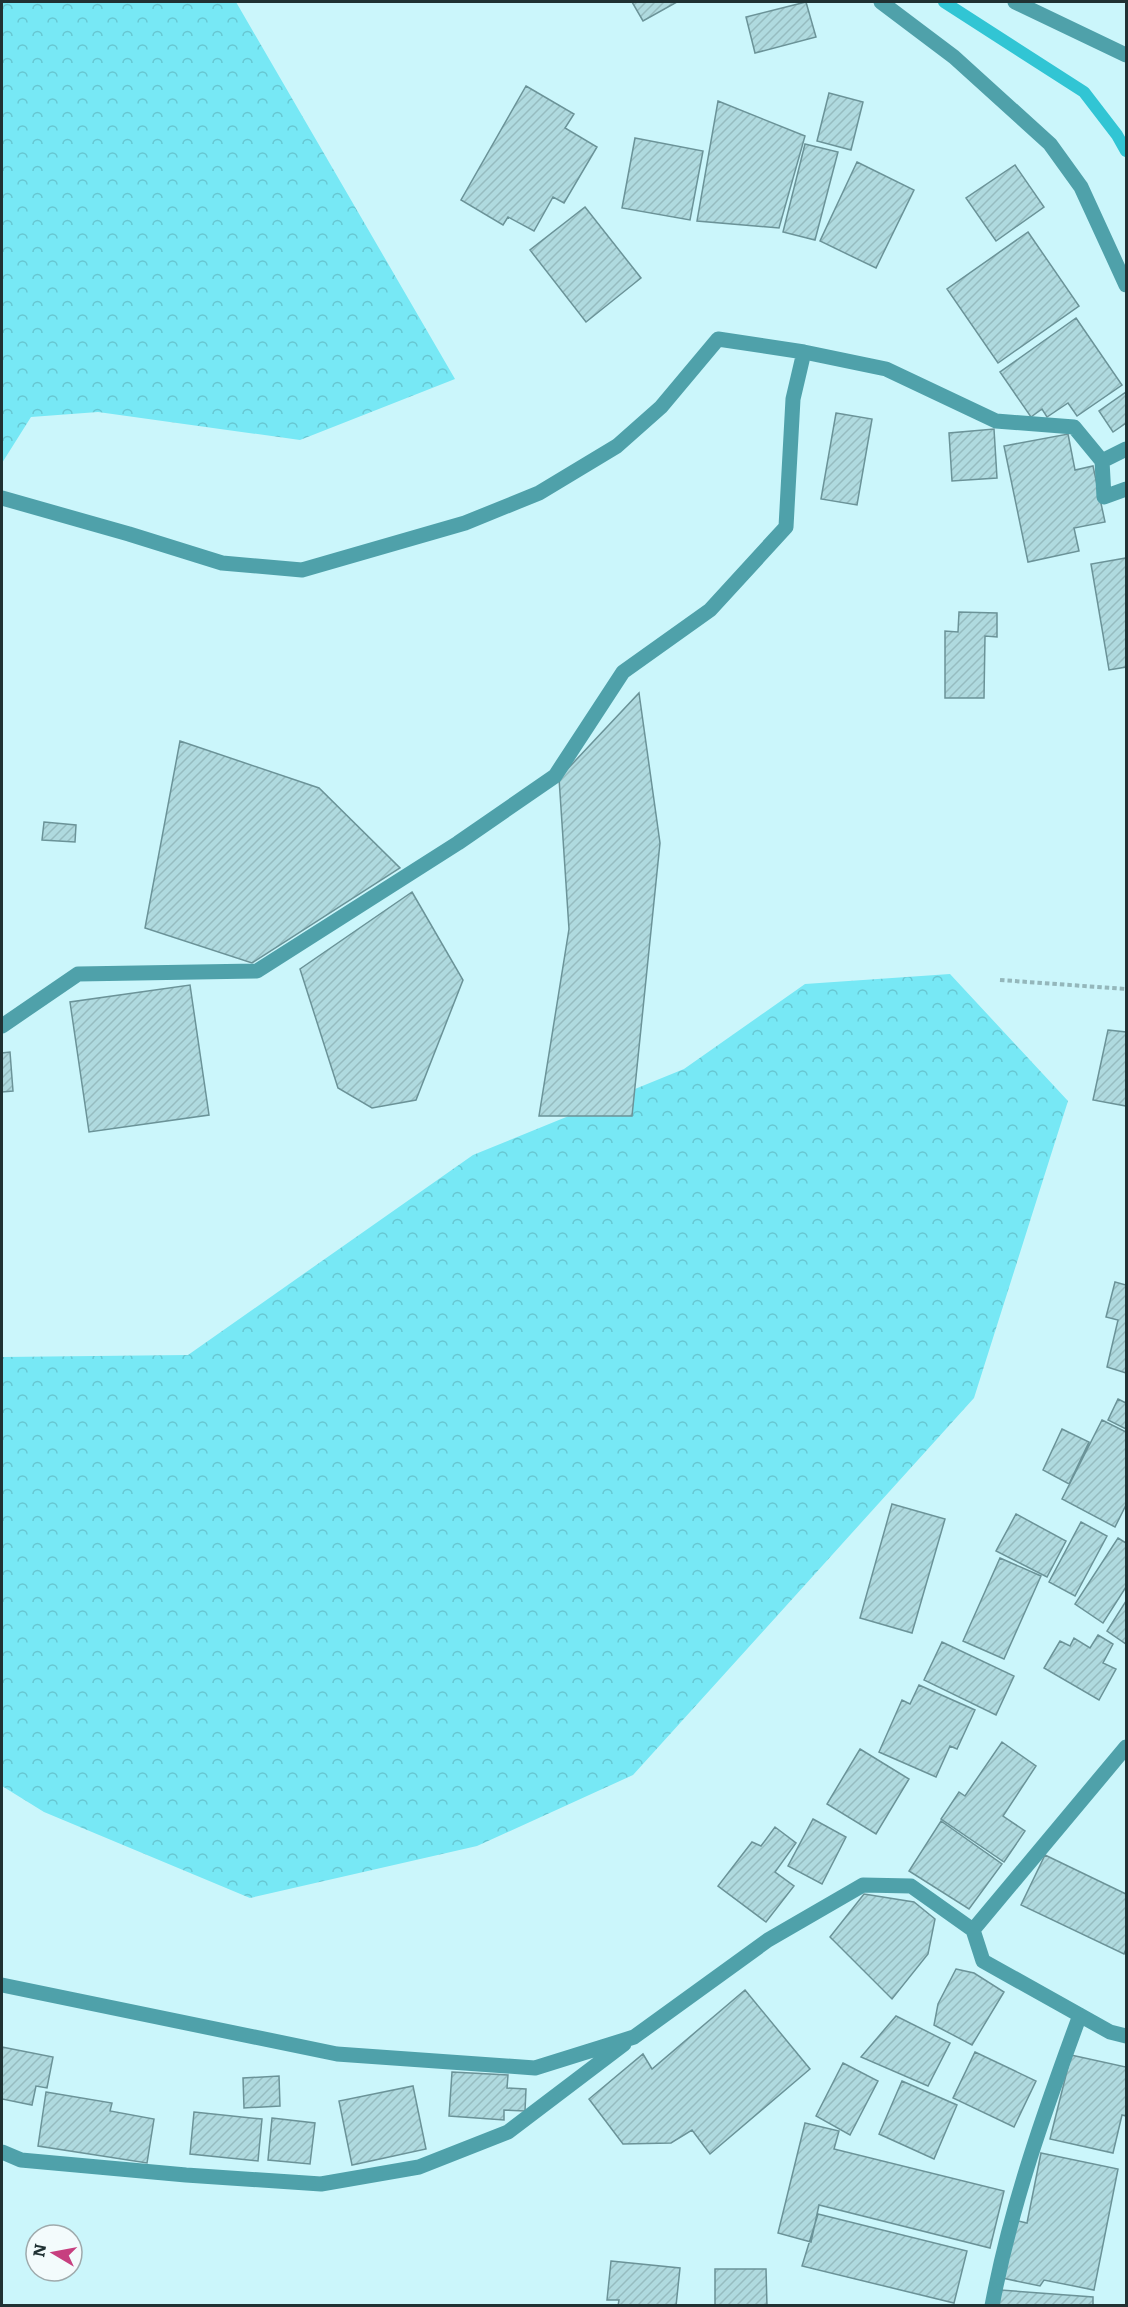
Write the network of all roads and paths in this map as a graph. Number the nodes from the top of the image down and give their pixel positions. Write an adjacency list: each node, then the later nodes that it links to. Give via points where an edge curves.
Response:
1 (881, 2): 4 (street, via 954,57 1050,144 1081,187)
2 (1015, 2): 3 (street)
3 (1126, 56)
4 (1126, 285)
5 (804, 352): 7 (street, via 886,369 996,421 1074,427); 9 (street, via 718,339 661,407 616,446 539,493 465,523 302,570 222,563); 12 (street, via 794,399 786,527 710,610 623,672 555,776 257,971 78,974)
6 (1126, 449): 7 (street)
7 (1102, 461): 8 (street, via 1104,497)
8 (1126, 489)
9 (2, 498)
10 (1000, 980): 11 (path)
11 (1126, 988)
12 (2, 1026)
13 (1126, 1747): 14 (street)
14 (974, 1930): 16 (street, via 983,1961); 18 (street, via 911,1886 862,1885 768,1940)
15 (2, 1985): 18 (street, via 337,2054 535,2068)
16 (1080, 2015): 17 (street, via 1110,2032); 20 (street, via 1035,2138 1002,2252)
17 (1126, 2036)
18 (634, 2037): 19 (street, via 508,2132 419,2167 321,2184 21,2160)
19 (2, 2152)
20 (992, 2306)

